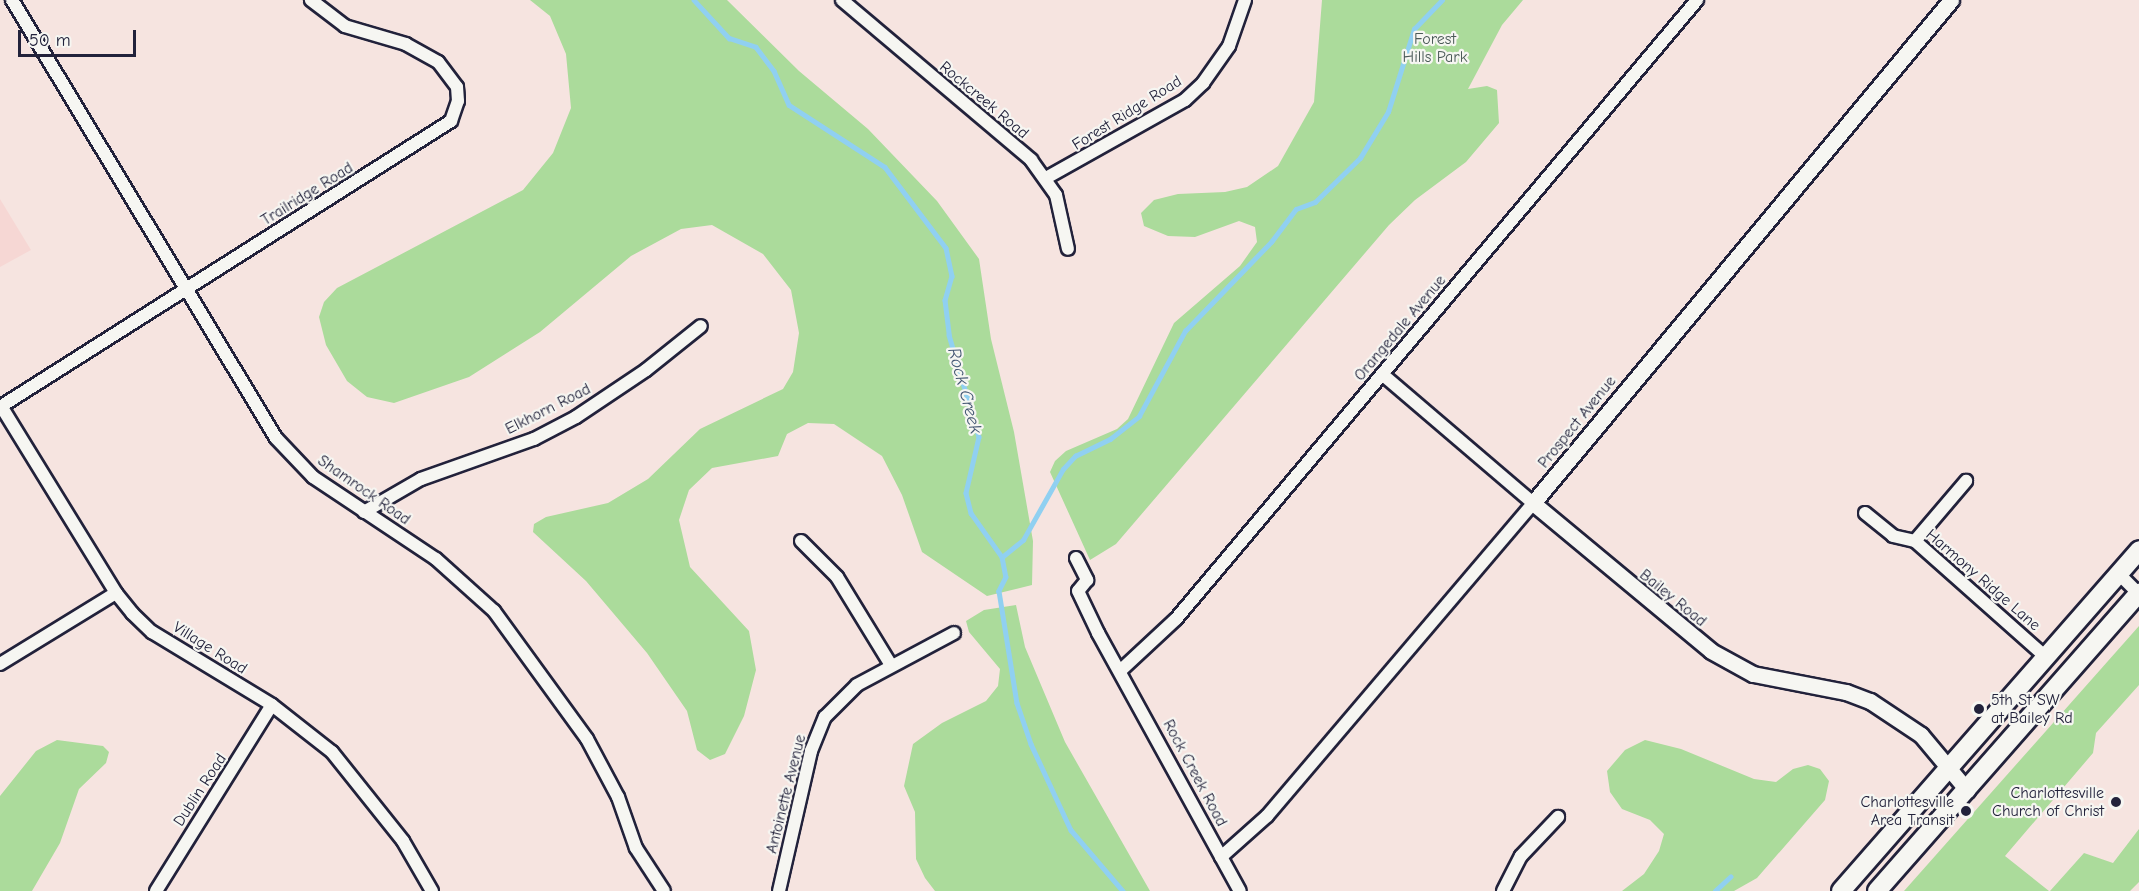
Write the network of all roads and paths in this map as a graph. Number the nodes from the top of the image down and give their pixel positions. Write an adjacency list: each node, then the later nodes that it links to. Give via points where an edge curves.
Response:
1 (12, 0): 9 (street, Shamrock Road)
2 (311, 0): 9 (street, Trailridge Road, via 345,26 406,44 438,62 457,87 456,110 443,130)
3 (842, 0): 7 (street, Rockcreek Road, via 1023,153)
4 (1245, 0): 7 (street, Forest Ridge Road, via 1229,46 1203,83 1185,100)
5 (1697, 0): 11 (street, Orangedale Avenue)
6 (1951, 0): 14 (street, Prospect Avenue)
7 (1046, 178): 8 (street, Rockcreek Road, via 1063,215)
8 (1068, 249)
9 (187, 289): 12 (street, Trailridge Road); 15 (street, Shamrock Road, via 276,438 313,477)
10 (701, 326): 15 (street, Elkhorn Road, via 646,370 576,417 534,439 421,479)
11 (1383, 375): 14 (street, Bailey Road); 28 (street, Orangedale Avenue, via 1176,619)
12 (0, 407): 22 (street, Village Road)
13 (1966, 482): 18 (street)
14 (1533, 503): 30 (street, Bailey Road, via 1711,651 1753,674 1846,692 1870,701 1921,735); 33 (street, Prospect Avenue, via 1267,816)
15 (364, 512): 36 (street, Shamrock Road, via 466,583 525,649 592,748 618,797 636,848)
16 (1865, 513): 18 (street, Harmony Ridge Lane, via 1893,536)
17 (801, 542): 27 (street, via 837,577)
18 (1915, 542): 25 (street, Harmony Ridge Lane)
19 (2139, 550): 21 (main road)
20 (1076, 558): 28 (street, via 1087,580 1078,591)
21 (2119, 574): 23 (street); 25 (main road)
22 (116, 593): 26 (street); 29 (street, Village Road, via 152,632)
23 (2139, 594): 31 (main road)
24 (954, 633): 27 (street, Antoinette Avenue)
25 (2047, 658): 30 (main road)
26 (0, 664)
27 (891, 666): 37 (street, Antoinette Avenue, via 840,700 818,730)
28 (1120, 671): 33 (street, Rock Creek Road)
29 (272, 705): 34 (street, Dublin Road); 35 (street, Village Road, via 339,760 403,841)
30 (1948, 768): 31 (street, Bailey Road); 40 (main road)
31 (1967, 790): 41 (main road)
32 (1558, 817): 39 (street, via 1521,856)
33 (1221, 857): 38 (street, Rock Creek Road)
34 (156, 891)
35 (432, 891)
36 (664, 891)
37 (779, 891)
38 (1240, 891)
39 (1503, 891)
40 (1841, 891)
41 (1877, 891)

